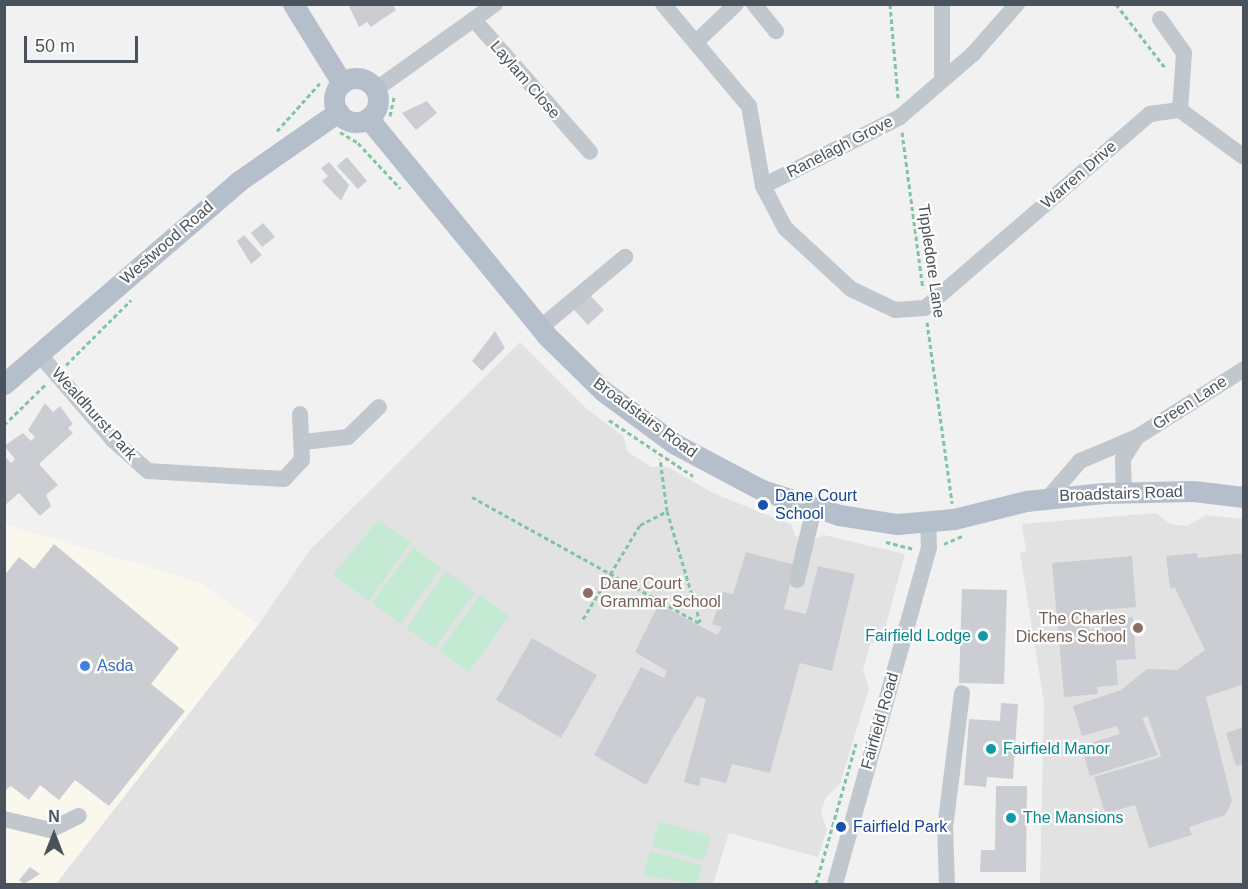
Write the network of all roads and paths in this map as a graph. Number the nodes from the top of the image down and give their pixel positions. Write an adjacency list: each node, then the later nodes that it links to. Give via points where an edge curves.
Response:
1 (293, 4): 16 (main road)
2 (495, 4): 11 (street)
3 (663, 4): 13 (street)
4 (736, 4): 13 (street)
5 (754, 4): 12 (street)
6 (890, 4): 23 (path, Tippledore Lane)
7 (942, 4): 15 (street)
8 (1017, 4): 15 (street, Ranelagh Grove)
9 (1116, 4): 18 (path)
10 (1160, 19): 18 (street, via 1184,53)
11 (474, 21): 17 (street); 27 (street, Laylam Close, via 571,144)
12 (776, 31)
13 (696, 42): 29 (street, via 748,106)
14 (321, 75): 21 (path, via 319,89)
15 (942, 80): 23 (street, Ranelagh Grove)
16 (342, 83): 17 (main road, via 360,79); 22 (main road, via 335,94)
17 (375, 90): 24 (main road, via 376,108)
18 (1184, 92): 20 (street)
19 (396, 93): 25 (path, via 389,109)
20 (1180, 110): 28 (street); 32 (street, Warren Drive, via 1150,114)
21 (299, 112)
22 (338, 112): 24 (main road, via 348,121); 34 (main road, Westwood Road, via 239,181)
23 (900, 117): 29 (street, Ranelagh Grove); 32 (path, Tippledore Lane)
24 (368, 118): 33 (main road, Broadstairs Road)
25 (393, 125)
26 (358, 143): 30 (path)
27 (590, 152)
28 (1244, 157)
29 (763, 186): 32 (street, via 785,228 851,289 895,309)
30 (404, 191)
31 (624, 257): 33 (street)
32 (926, 308): 51 (path, Tippledore Lane)
33 (540, 328): 48 (main road, Broadstairs Road, via 603,391 675,444 762,490)
34 (40, 355): 36 (main road, Westwood Road); 40 (street, Wealdhurst Park, via 148,471 273,482 295,472)
35 (1244, 369): 39 (street, Green Lane)
36 (4, 384)
37 (379, 407): 40 (street, via 348,437)
38 (300, 414): 40 (street, Wealdhurst Park)
39 (1137, 437): 41 (street, Green Lane); 43 (street, Green Lane)
40 (303, 442)
41 (1095, 453): 43 (street); 46 (street, Green Lane, via 1064,475)
42 (660, 458): 49 (path)
43 (1123, 459): 44 (street)
44 (1124, 492): 46 (main road, Broadstairs Road); 47 (main road, Broadstairs Road)
45 (472, 497): 55 (path)
46 (1049, 497): 51 (main road, Broadstairs Road)
47 (1244, 497)
48 (814, 508): 50 (main road, Broadstairs Road, via 870,521); 56 (street)
49 (667, 511): 55 (path, via 640,525); 55 (path, via 701,624)
50 (928, 522): 51 (main road, Broadstairs Road); 61 (street, Fairfield Road, via 929,548)
51 (963, 524): 52 (path)
52 (956, 542)
53 (892, 543): 54 (path)
54 (907, 549)
55 (609, 572): 57 (path)
56 (797, 580)
57 (583, 619)
58 (962, 693): 62 (street, via 948,795)
59 (79, 816): 60 (street, via 50,830)
60 (4, 819)
61 (835, 885)
62 (947, 885)

